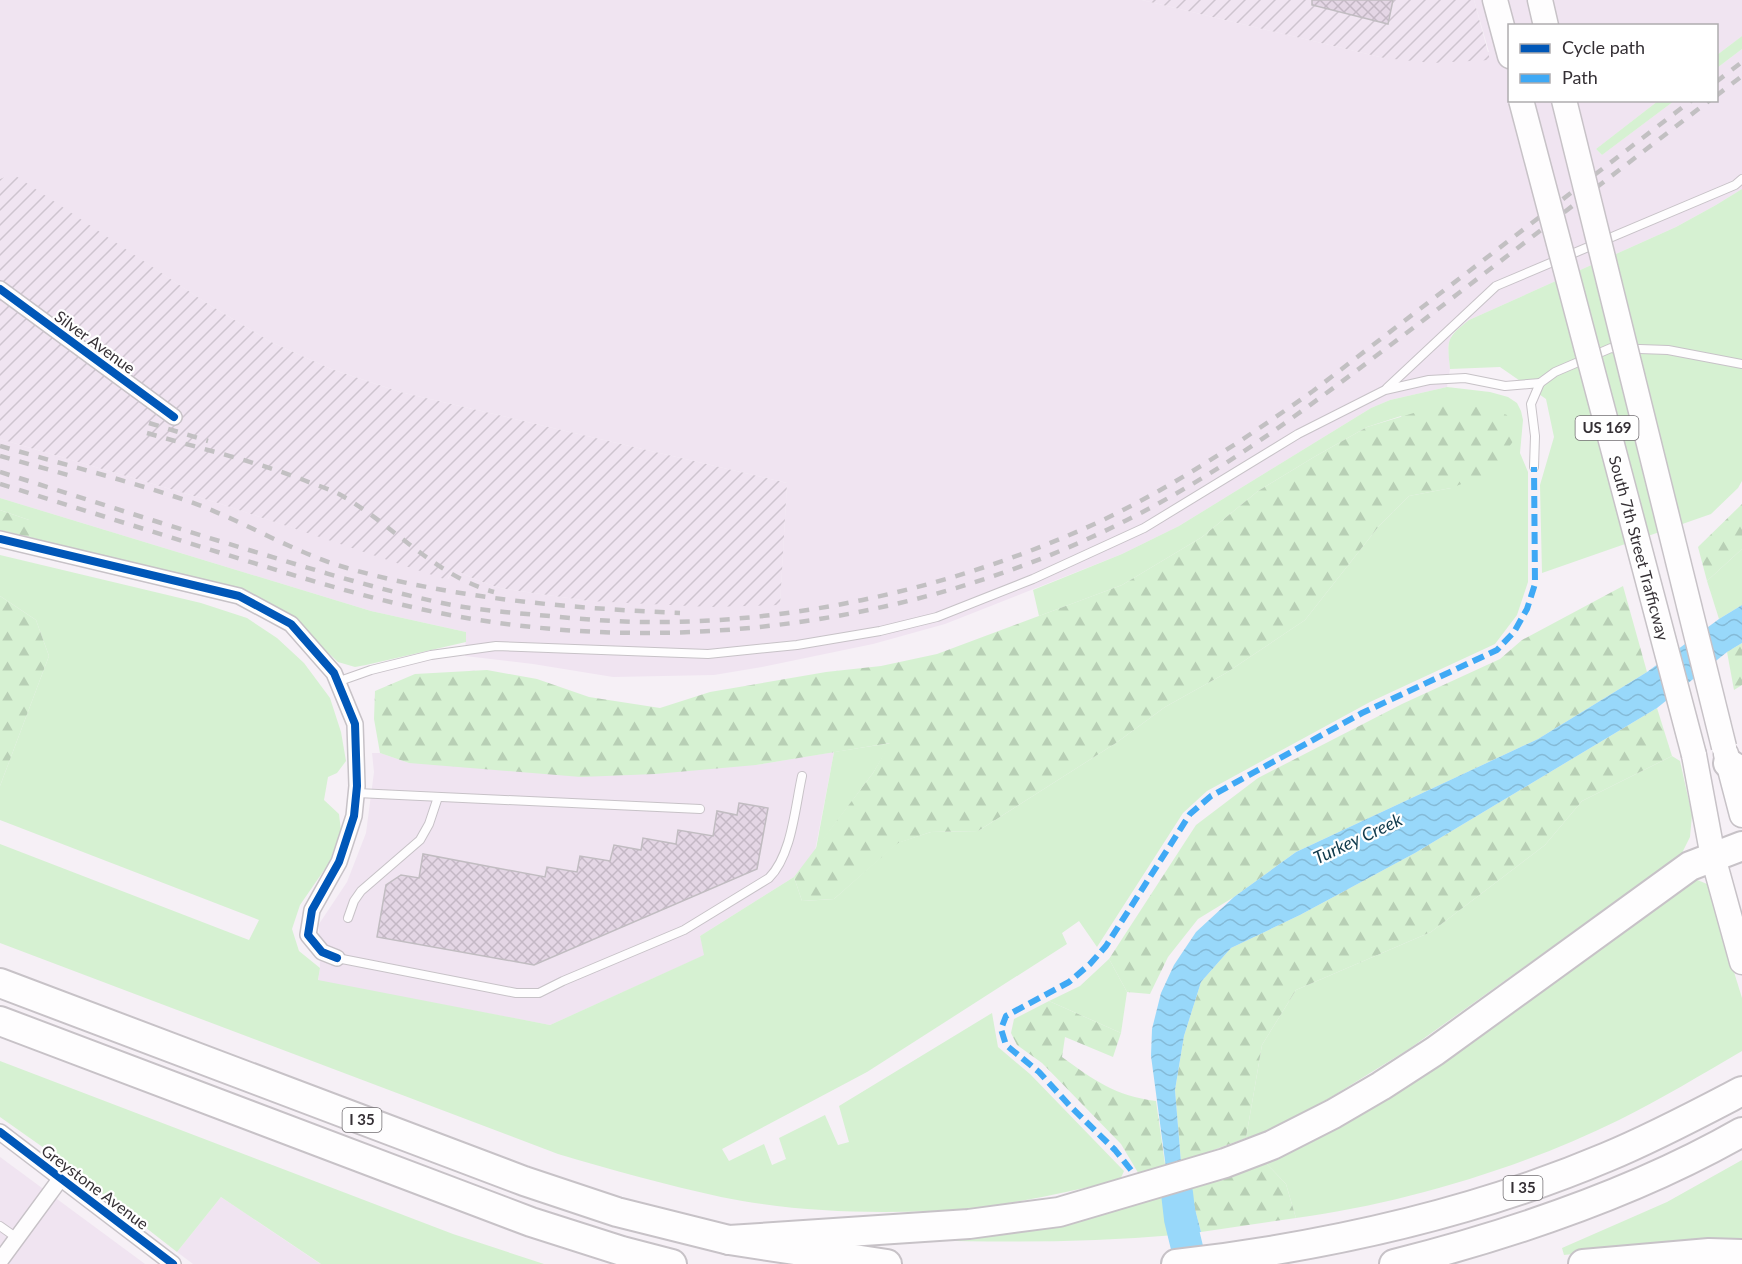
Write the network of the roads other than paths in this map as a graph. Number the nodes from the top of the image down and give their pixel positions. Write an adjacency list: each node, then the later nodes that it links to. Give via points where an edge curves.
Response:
1 (1495, 0): 4 (main road)
2 (1540, 0): 3 (main road)
3 (1546, 24)
4 (1508, 52)
5 (1522, 102): 23 (main road, South 7th Street Trafficway / US 169, bridge, via 1694,756)
6 (1565, 102): 16 (main road, South 7th Street Trafficway / US 169, bridge)
7 (1742, 179): 11 (lane, via 1736,185 1496,286)
8 (0, 289): 12 (street, Silver Avenue)
9 (1742, 364): 10 (lane, via 1668,350 1611,348 1555,372)
10 (1540, 383): 11 (lane, via 1505,386 1465,378 1429,380); 13 (lane, via 1531,404)
11 (1385, 390): 15 (lane, via 1298,434 1144,528 1033,579 937,617 797,645 708,654 495,646 431,655)
12 (174, 417)
13 (1534, 467)
14 (0, 539): 15 (street, via 239,596 291,624)
15 (337, 681): 18 (street, via 355,724)
16 (1732, 761): 21 (main road, South 7th Street Trafficway / US 169)
17 (802, 776): 25 (lane, via 785,852 769,878 684,930 539,993 516,993)
18 (357, 793): 19 (lane); 25 (street, via 339,862 312,910 308,935 322,952)
19 (438, 797): 20 (lane); 24 (lane, via 420,840 361,891)
20 (700, 809)
21 (1742, 815)
22 (1742, 846): 23 (highway)
23 (1713, 857): 26 (main road, South 7th Street Trafficway / US 169); 35 (highway, via 1690,866 1435,1051 1333,1114 1272,1145 1225,1163 1059,1212 969,1224)
24 (348, 918)
25 (337, 958)
26 (1742, 962)
27 (0, 983): 35 (highway, I 35, via 524,1181 617,1212)
28 (0, 1021): 39 (highway, I 35, via 531,1222)
29 (1742, 1090): 41 (highway, I 35, via 1607,1157 1528,1186 1388,1229 1251,1255)
30 (0, 1132): 32 (street, Greystone Avenue)
31 (1732, 1138): 42 (highway, I 35, via 1646,1180 1530,1224)
32 (61, 1178): 34 (street); 38 (street, Greystone Avenue)
33 (0, 1226): 34 (lane)
34 (17, 1238): 37 (street)
35 (729, 1240): 40 (highway, I 35)
36 (1742, 1254): 43 (highway, via 1709,1253)
37 (0, 1261)
38 (173, 1264)
39 (672, 1264)
40 (887, 1264)
41 (1176, 1264)
42 (1394, 1264)
43 (1583, 1264)

